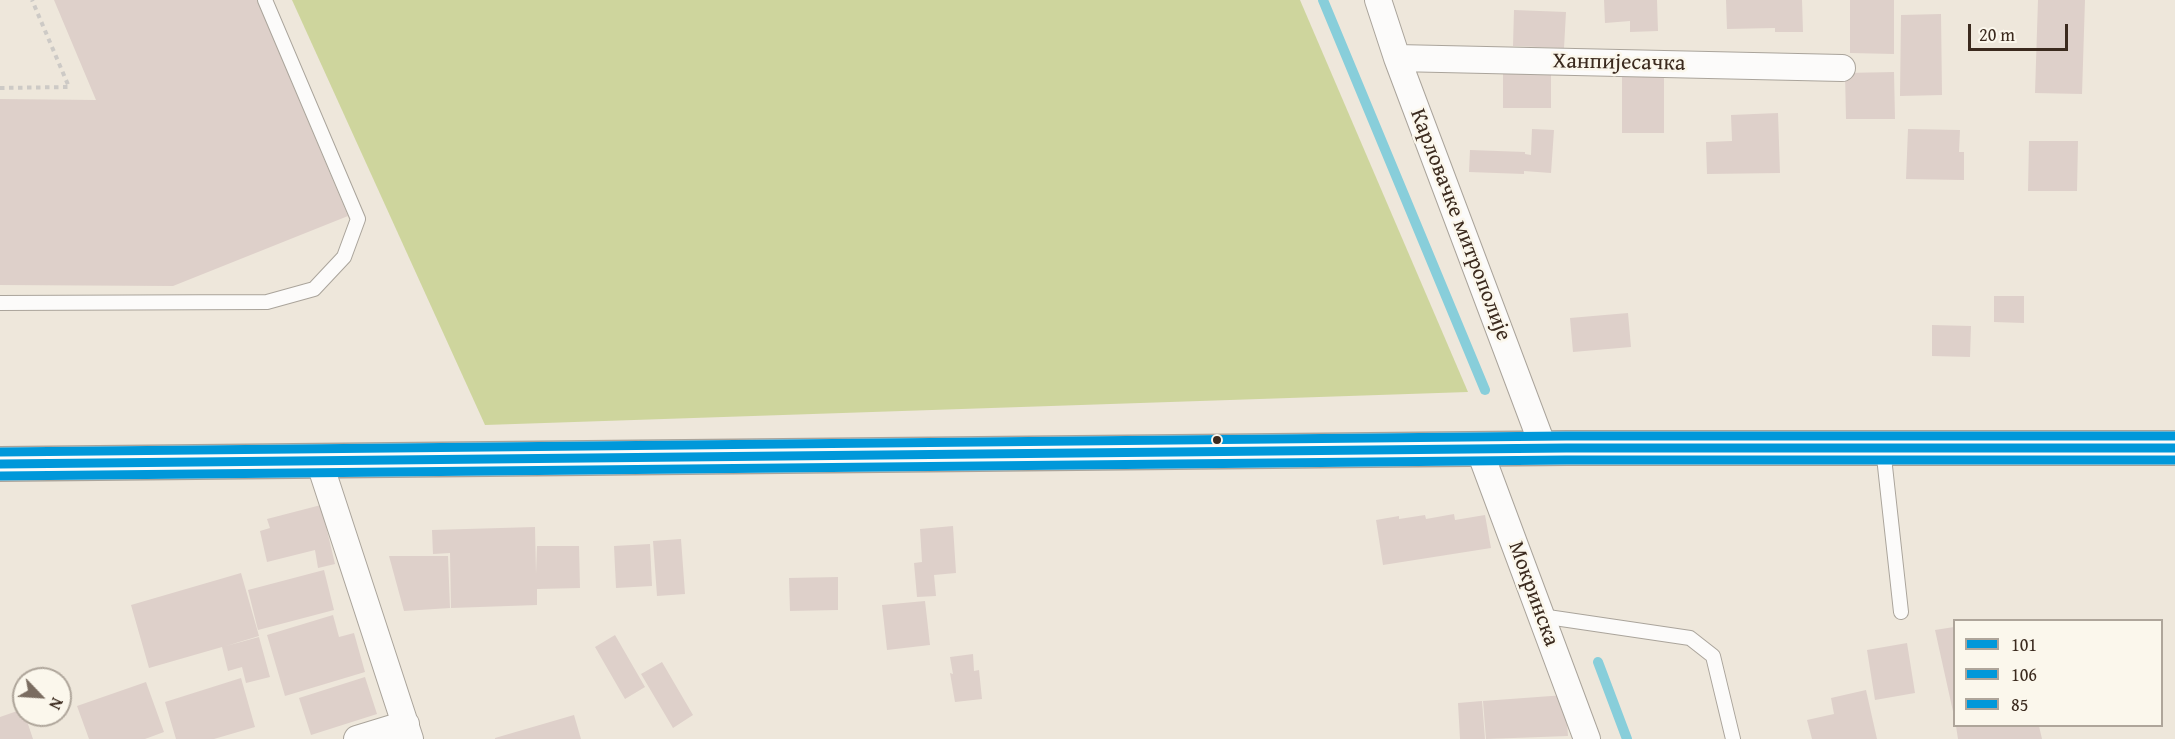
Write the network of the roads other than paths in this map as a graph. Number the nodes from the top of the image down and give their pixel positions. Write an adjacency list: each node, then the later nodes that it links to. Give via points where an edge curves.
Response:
1 (265, 0): 5 (lane, via 358,219 344,257 314,289 267,302)
2 (1378, 0): 3 (street, Карловачке митрополије)
3 (1397, 58): 4 (street, Ханпијесачка); 9 (street, Карловачке митрополије)
4 (1842, 68)
5 (0, 303)
6 (1883, 448): 7 (main road); 9 (main road); 12 (lane)
7 (2175, 448)
8 (1479, 449): 9 (main road); 10 (main road); 13 (street, Мокринска)
9 (1544, 449)
10 (319, 461): 11 (main road); 14 (street)
11 (0, 464)
12 (1901, 612)
13 (1541, 616): 16 (street, Мокринска); 17 (lane, via 1690,638 1713,656)
14 (408, 731): 15 (street)
15 (357, 739)
16 (1587, 739)
17 (1733, 739)

